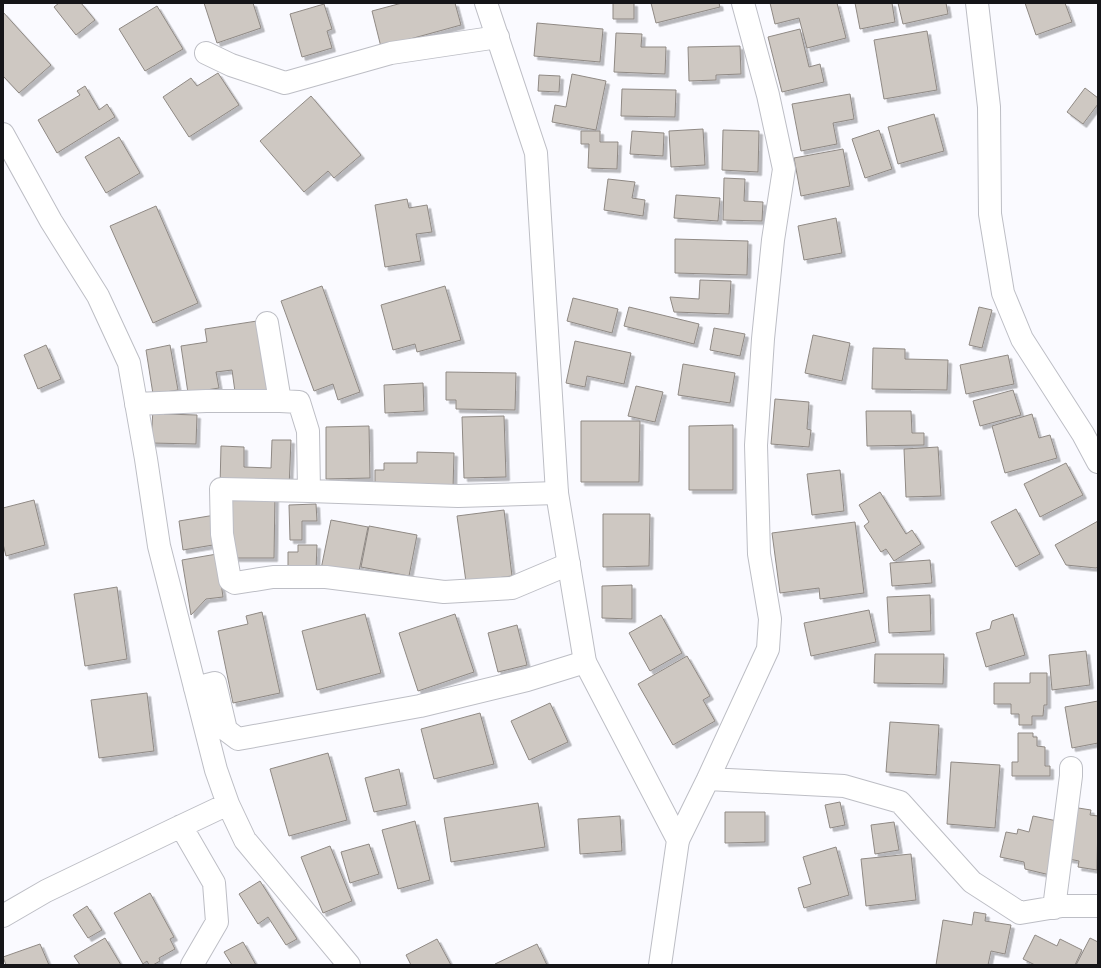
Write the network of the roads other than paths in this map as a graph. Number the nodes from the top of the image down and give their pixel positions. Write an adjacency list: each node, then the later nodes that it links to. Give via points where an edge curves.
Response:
1 (486, 3): 4 (street)
2 (743, 3): 17 (street, via 768,95 784,169 772,248 756,445 759,554 770,619 768,649)
3 (977, 3): 10 (street, via 989,107 990,214 1003,293 1022,340 1083,434)
4 (498, 37): 5 (street, via 391,53 285,83 231,65); 12 (street, via 536,153)
5 (206, 53)
6 (3, 134): 9 (street, via 51,221 98,296 129,363)
7 (267, 323): 8 (street)
8 (280, 401): 9 (street); 11 (street, via 299,402 308,431)
9 (136, 404): 15 (street, via 159,546)
10 (1098, 462)
11 (309, 491): 12 (street, via 458,496); 13 (street, via 221,489 222,534 230,580 235,583 273,577 326,577 444,592 512,588)
12 (556, 493): 13 (street)
13 (569, 564): 14 (street)
14 (585, 662): 15 (street, via 527,680 420,706 238,739 226,730 215,683); 20 (street)
15 (195, 688): 18 (street, via 216,770)
16 (1070, 768): 22 (street)
17 (708, 779): 20 (street); 22 (street, via 844,786 900,802 972,882 1020,913)
18 (228, 804): 19 (street); 25 (street, via 245,840)
19 (181, 826): 23 (street, via 46,891); 24 (street, via 214,883 217,922)
20 (678, 840): 26 (street)
21 (1098, 906): 22 (street)
22 (1054, 908)
23 (3, 916)
24 (192, 965)
25 (349, 965)
26 (660, 965)

